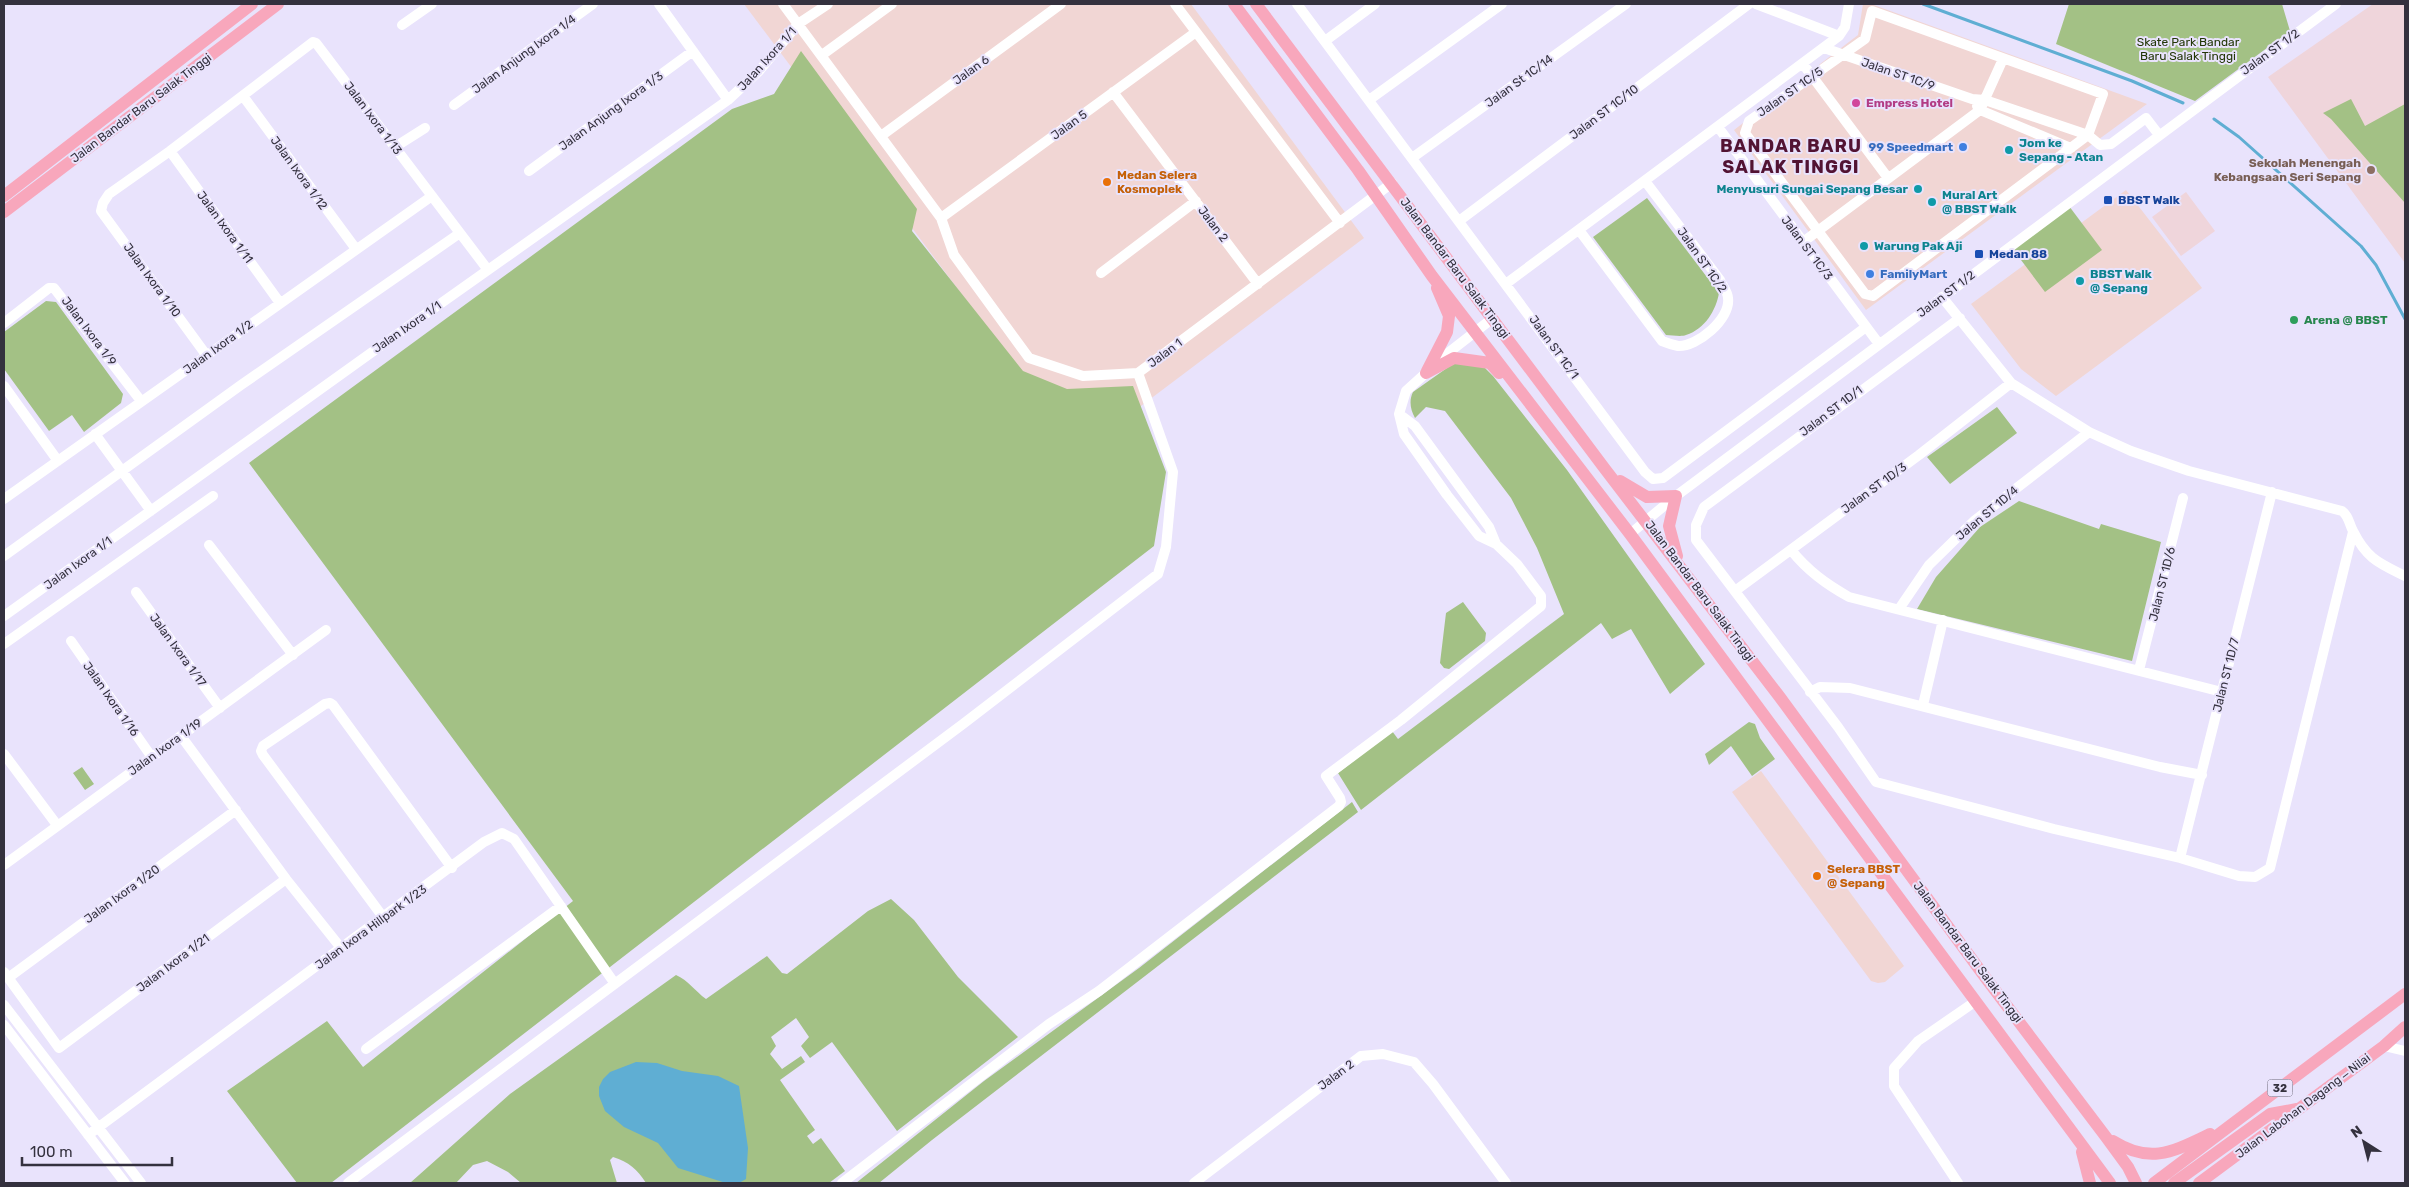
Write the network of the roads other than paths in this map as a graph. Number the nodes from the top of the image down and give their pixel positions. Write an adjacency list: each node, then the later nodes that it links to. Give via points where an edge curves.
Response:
1 (252, 4): 54 (main road, Jalan Bandar Baru Salak Tinggi)
2 (278, 4): 58 (main road, Jalan Bandar Baru Salak Tinggi)
3 (432, 4): 22 (street)
4 (593, 4): 39 (street, Jalan Anjung Ixora 1/4)
5 (659, 4): 27 (street)
6 (783, 4): 21 (street)
7 (828, 4): 21 (street, Jalan Ixora 1/1)
8 (892, 4): 28 (street)
9 (1061, 4): 45 (street, Jalan 6)
10 (1175, 4): 23 (street)
11 (1234, 4): 56 (main road, Jalan Bandar Baru Salak Tinggi)
12 (1256, 4): 53 (main road, Jalan Bandar Baru Salak Tinggi)
13 (1297, 4): 25 (street, Jalan ST 1C/1)
14 (1375, 4): 25 (street)
15 (1502, 4): 37 (street)
16 (1626, 4): 49 (street, Jalan St 1C/14)
17 (1749, 4): 60 (street, Jalan ST 1C/10)
18 (1756, 4): 24 (street)
19 (1848, 4): 24 (street, via 1845,27)
20 (2336, 4): 44 (street, Jalan ST 1/2)
21 (798, 24): 28 (street); 36 (street, Jalan Ixora 1/1, via 759,71)
22 (402, 25)
23 (1196, 32): 33 (street, Jalan 5); 61 (street)
24 (1839, 36): 26 (street)
25 (1325, 41): 37 (street, Jalan ST 1C/1)
26 (1824, 48): 29 (street, Jalan ST 1C/9); 31 (street)
27 (693, 51): 36 (street); 50 (street, Jalan Anjung Ixora 1/3)
28 (822, 55): 45 (street)
29 (1843, 55): 30 (street, Jalan ST 1C/5, via 1865,39 1872,11); 32 (street, Jalan ST 1C/5); 35 (street, Jalan ST 1C/9)
30 (2004, 59): 38 (street); 43 (street, via 2103,94)
31 (1803, 64): 32 (street); 41 (street)
32 (1811, 77): 51 (street); 63 (street, Jalan ST 1C/5, via 1749,121 1745,133)
33 (1113, 92): 57 (street, Jalan 2); 59 (street, Jalan 5)
34 (243, 96): 46 (street, Jalan Ixora 1/13, via 313,42 316,43); 48 (street); 66 (street, Jalan Ixora 1/12)
35 (1972, 99): 38 (street, Jalan ST 1C/9); 40 (street)
36 (728, 100): 67 (street, Jalan Ixora 1/1)
37 (1369, 100): 49 (street, Jalan ST 1C/1)
38 (1985, 100): 40 (street); 43 (street, Jalan ST 1C/9)
39 (454, 105)
40 (1980, 110): 47 (street); 51 (street)
41 (1718, 127): 52 (street); 65 (street, Jalan ST 1C/3)
42 (425, 128): 46 (street)
43 (2088, 135): 44 (street, Jalan ST 1C/9, via 2100,145 2111,144 2146,118); 47 (street)
44 (2159, 135): 72 (street, Jalan ST 1/2)
45 (881, 136): 59 (street)
46 (395, 147): 55 (street, Jalan Ixora 1/13)
47 (2071, 148): 63 (street, via 1874,296 1864,294)
48 (170, 151): 73 (street, Jalan Ixora 1/11); 80 (street, Jalan Ixora 1/10, via 108,194 101,211)
49 (1412, 158): 60 (street, Jalan ST 1C/1)
50 (528, 171)
51 (1888, 178): 63 (street)
52 (1645, 181): 62 (street); 62 (street, Jalan ST 1C/2, via 1720,280 1728,297 1726,312 1706,334 1678,346 1662,341)
53 (1392, 183): 56 (street, Jalan 1); 74 (main road, Jalan Bandar Baru Salak Tinggi)
54 (4, 196)
55 (432, 196): 64 (street, Jalan Ixora 1/13); 66 (street, Jalan Ixora 1/2)
56 (1375, 196): 61 (street, Jalan 1); 69 (main road, Jalan Bandar Baru Salak Tinggi)
57 (1196, 201): 68 (street); 71 (street, Jalan 2)
58 (4, 212)
59 (942, 218): 81 (street, Jalan 1, via 954,255 1029,358 1083,376)
60 (1459, 221): 70 (street, Jalan ST 1C/1)
61 (1340, 223): 71 (street, Jalan 1)
62 (1579, 230): 70 (street)
63 (1818, 230): 65 (street)
64 (460, 233): 67 (street, Jalan Ixora 1/13); 92 (street)
65 (1803, 242): 77 (street, Jalan ST 1C/3)
66 (356, 249): 73 (street, Jalan Ixora 1/2)
67 (488, 270): 98 (street, Jalan Ixora 1/1)
68 (1101, 273)
69 (1432, 276): 78 (main road, Jalan Bandar Baru Salak Tinggi); 82 (main road, via 1449,316 1444,342)
70 (1507, 283): 77 (street, Jalan ST 1C/1, via 1653,479 1663,478)
71 (1258, 284): 81 (street, Jalan 1)
72 (1942, 297): 75 (street); 79 (street, Jalan ST 1/2)
73 (280, 303): 80 (street, Jalan Ixora 1/2)
74 (1493, 318): 78 (street); 91 (main road, Jalan Bandar Baru Salak Tinggi)
75 (1960, 318): 83 (street); 108 (street, Jalan ST 1D/1, via 1704,507 1696,525 1696,540)
76 (4, 323): 85 (street, Jalan Ixora 1/9, via 54,288)
77 (1866, 327): 79 (street, Jalan ST 1C/3)
78 (1476, 332): 82 (street); 87 (main road, Jalan Bandar Baru Salak Tinggi)
79 (1879, 344): 95 (street, Jalan ST 1/2)
80 (207, 356): 85 (street, Jalan Ixora 1/2)
81 (1138, 373): 136 (street, via 1173,472 1166,547 1158,574)
82 (1426, 373): 86 (street, via 1406,392); 87 (main road, via 1454,358 1490,363)
83 (2011, 383): 88 (street); 104 (street, Jalan ST 1D/3, via 1919,456)
84 (4, 386): 90 (street)
85 (141, 401): 89 (street, Jalan Ixora 1/2)
86 (1399, 414): 102 (street, via 1415,426 1489,527); 102 (street, via 1404,434 1447,495 1479,536)
87 (1550, 430): 101 (main road, Jalan Bandar Baru Salak Tinggi)
88 (2089, 432): 93 (street, via 2189,471); 110 (street, Jalan ST 1D/4, via 1974,521 1929,565)
89 (95, 434): 90 (street, Jalan Ixora 1/2); 92 (street)
90 (58, 461): 97 (street, Jalan Ixora 1/2)
91 (1605, 469): 95 (main road, via 1630,489 1647,497); 99 (main road, Jalan Bandar Baru Salak Tinggi)
92 (122, 470): 98 (street); 105 (street)
93 (2272, 492): 100 (street, via 2342,510); 119 (street, Jalan ST 1D/7)
94 (213, 496): 115 (street)
95 (1676, 496): 99 (street, Jalan ST 1/2); 106 (main road, via 1669,526)
96 (2183, 498): 117 (street, Jalan ST 1D/6)
97 (4, 500)
98 (151, 511): 111 (street, Jalan Ixora 1/1)
99 (1646, 521): 101 (street, Jalan ST 1/2); 106 (main road, Jalan Bandar Baru Salak Tinggi)
100 (2353, 532): 107 (street, via 2371,559); 128 (street, via 2270,868 2255,878)
101 (1630, 534): 138 (main road, Jalan Bandar Baru Salak Tinggi)
102 (1496, 544): 156 (street, via 1517,564 1541,596 1541,606 1401,720 1326,776 1340,798 1339,806)
103 (209, 545): 116 (street)
104 (1791, 550): 108 (street, Jalan ST 1D/3); 110 (street, via 1806,568 1849,597)
105 (4, 556)
106 (1682, 568): 145 (main road, Jalan Bandar Baru Salak Tinggi)
107 (2405, 576)
108 (1735, 591): 118 (street)
109 (136, 592): 121 (street, Jalan Ixora 1/17)
110 (1899, 609): 112 (street)
111 (4, 616)
112 (1943, 620): 117 (street); 120 (street)
113 (326, 630): 116 (street, Jalan Ixora 1/19)
114 (71, 641): 124 (street, Jalan Ixora 1/16)
115 (4, 644)
116 (292, 655): 121 (street, Jalan Ixora 1/19)
117 (2139, 670): 119 (street)
118 (1810, 692): 120 (street, via 1820,687 1850,688); 128 (street, via 1876,782)
119 (2222, 692): 125 (street, Jalan ST 1D/7)
120 (1923, 705): 125 (street)
121 (220, 708): 122 (street, Jalan Ixora 1/19)
122 (181, 736): 124 (street, Jalan Ixora 1/19); 126 (street)
123 (4, 754): 127 (street)
124 (152, 756): 127 (street, Jalan Ixora 1/19)
125 (2202, 775): 128 (street, Jalan ST 1D/7)
126 (236, 810): 131 (street); 135 (street, Jalan Ixora 1/20)
127 (57, 825): 129 (street, Jalan Ixora 1/19)
128 (2180, 858)
129 (4, 865)
130 (452, 868): 132 (street, Jalan Ixora Hillpark 1/23, via 493,836 508,835); 133 (street, Jalan Ixora Hillpark 1/23); 133 (street, via 330,703 263,746 263,755)
131 (286, 879): 134 (street); 135 (street, Jalan Ixora 1/21, via 60,1048)
132 (561, 906): 136 (street, Jalan Ixora Hillpark 1/23); 143 (street)
133 (383, 917): 134 (street, Jalan Ixora Hillpark 1/23)
134 (341, 948): 149 (street, Jalan Ixora Hillpark 1/23)
135 (6, 975)
136 (615, 984): 155 (street)
137 (2405, 994): 147 (main road, 32)
138 (1976, 1001): 146 (main road, Jalan Bandar Baru Salak Tinggi); 159 (street, via 1918,1041 1894,1068 1894,1086)
139 (4, 1005): 149 (street)
140 (4, 1025): 150 (street)
141 (2405, 1027): 142 (main road, Jalan Labohan Dagang ‒ Nilai / 32)
142 (2384, 1046): 144 (street); 148 (main road, Jalan Labohan Dagang ‒ Nilai / 32)
143 (366, 1049)
144 (2405, 1051)
145 (2046, 1058): 146 (main road); 151 (main road, Jalan Bandar Baru Salak Tinggi)
146 (2027, 1071): 152 (main road, Jalan Bandar Baru Salak Tinggi)
147 (2262, 1102): 151 (main road, via 2170,1153 2146,1154 2125,1148); 163 (main road, 32)
148 (2302, 1108): 164 (main road, via 2270,1114); 165 (main road, Jalan Labohan Dagang ‒ Nilai / 32)
149 (98, 1127): 150 (street, Jalan Ixora Hillpark 1/23); 154 (street)
150 (88, 1134): 153 (street)
151 (2106, 1137): 162 (main road, Jalan Bandar Baru Salak Tinggi)
152 (2080, 1145): 160 (main road); 161 (main road, Jalan Bandar Baru Salak Tinggi)
153 (125, 1183)
154 (141, 1183)
155 (348, 1183)
156 (842, 1183)
157 (1194, 1183): 158 (street, Jalan 2, via 1361,1056 1382,1054 1414,1062)
158 (1506, 1183)
159 (1958, 1183)
160 (2090, 1183)
161 (2110, 1183)
162 (2136, 1183)
163 (2154, 1183)
164 (2174, 1183)
165 (2198, 1183)

